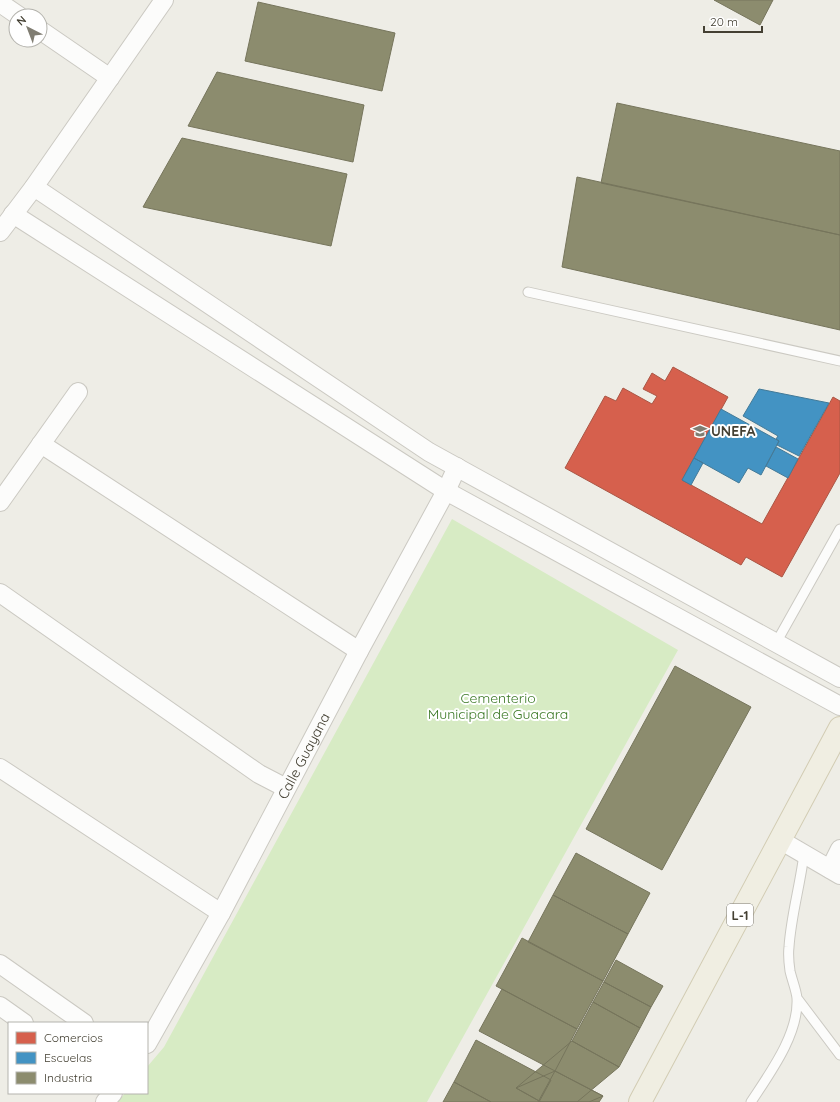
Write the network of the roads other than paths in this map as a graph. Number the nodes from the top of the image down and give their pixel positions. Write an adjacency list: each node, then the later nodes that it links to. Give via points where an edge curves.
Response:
1 (164, 0): 3 (street)
2 (48, 35): 3 (street)
3 (110, 78): 4 (street)
4 (34, 187): 5 (street); 11 (street, via 429,452)
5 (13, 214): 6 (street); 12 (street)
6 (0, 232)
7 (528, 292): 8 (lane)
8 (840, 361)
9 (78, 392): 10 (street)
10 (41, 444): 13 (street); 17 (street)
11 (457, 467): 12 (street, Calle Guayana); 16 (street)
12 (446, 491): 17 (street, Calle Guayana); 19 (street)
13 (0, 502)
14 (840, 529): 16 (lane)
15 (0, 593): 22 (street, via 259,774)
16 (776, 643): 18 (street)
17 (359, 650): 22 (street, Calle Guayana)
18 (840, 678)
19 (840, 706)
20 (840, 728): 23 (main road, L-1)
21 (0, 768): 27 (street)
22 (286, 788): 27 (street, Calle Guayana)
23 (780, 840): 25 (street); 37 (main road, L-1)
24 (840, 849): 26 (street)
25 (804, 854): 26 (street); 29 (lane, via 790,927 790,970)
26 (835, 872)
27 (221, 913): 33 (street, Calle Guayana)
28 (0, 964): 32 (street)
29 (797, 998): 34 (lane); 38 (lane, via 795,1021 789,1036)
30 (0, 1006): 31 (street)
31 (23, 1022)
32 (83, 1022)
33 (148, 1042)
34 (840, 1055)
35 (112, 1094): 36 (street)
36 (105, 1102)
37 (640, 1102)
38 (751, 1102)

